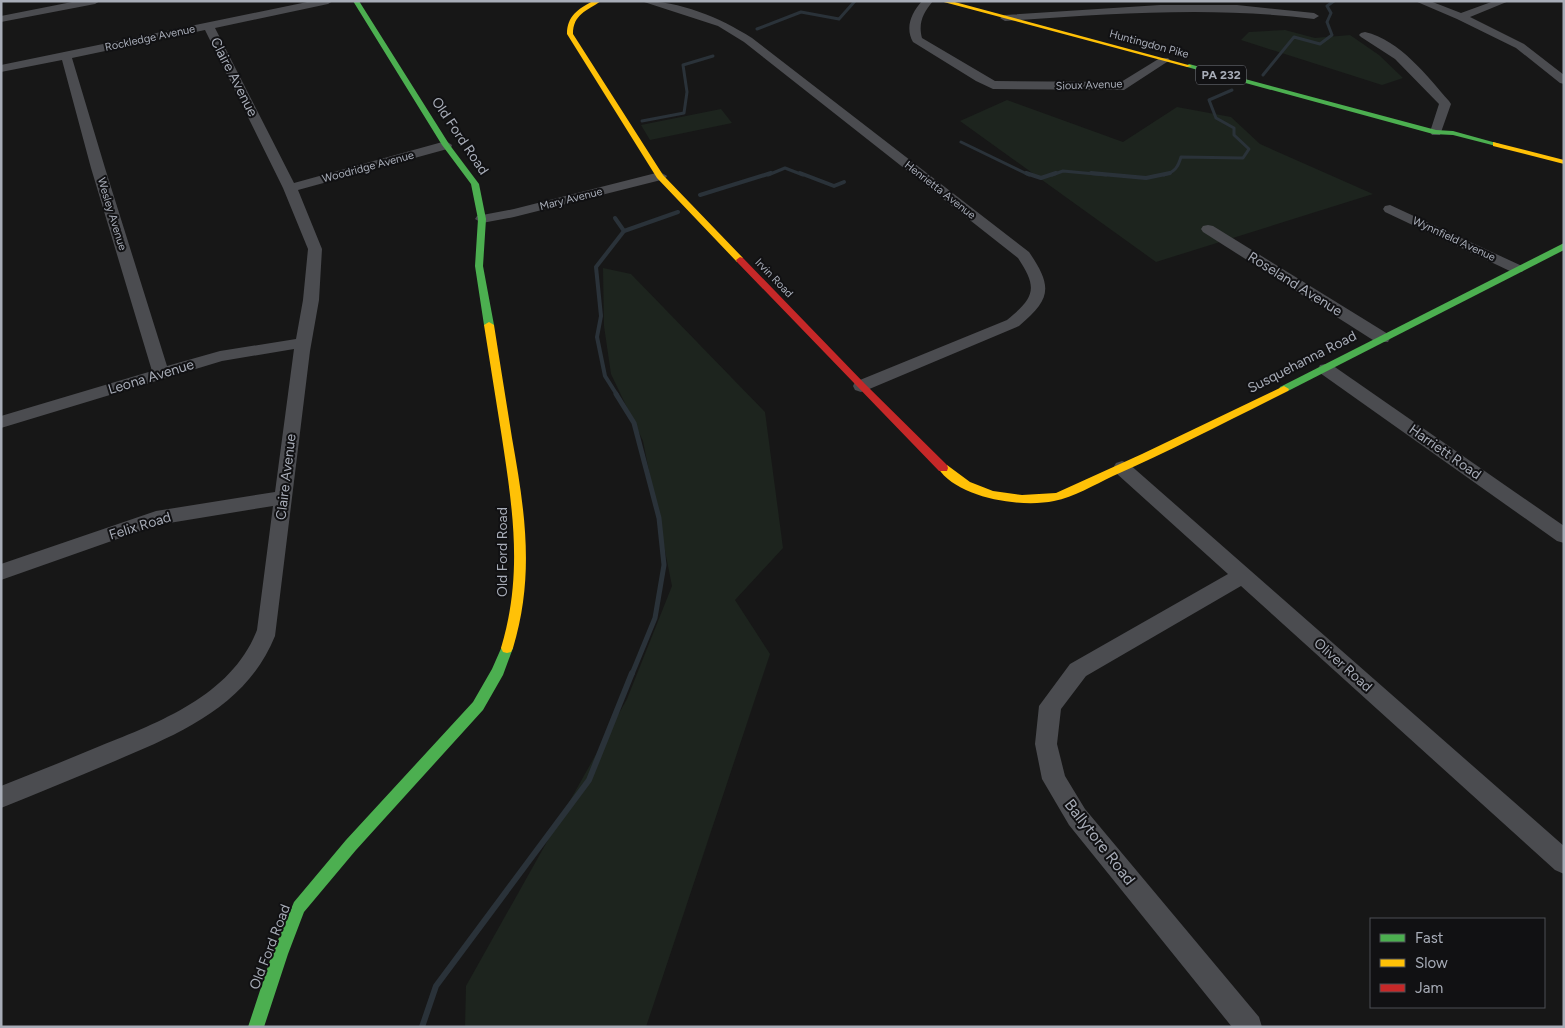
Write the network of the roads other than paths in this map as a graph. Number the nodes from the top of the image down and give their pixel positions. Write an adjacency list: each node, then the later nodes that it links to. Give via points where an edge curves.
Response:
1 (95, 1): 14 (street)
2 (328, 1): 15 (street, Rockledge Avenue)
3 (356, 1): 24 (street, Old Ford Road)
4 (598, 1): 27 (street, Irvin Road, via 572,17 568,25 570,34)
5 (646, 1): 38 (street, Henrietta Avenue, via 722,24 748,40 1024,255 1037,275 1040,290 1032,307 1013,323)
6 (928, 1): 22 (street, via 920,8 916,20 914,32 917,40 980,79 993,85)
7 (943, 1): 13 (street, Huntingdon Pike / PA 232)
8 (1420, 1): 12 (street)
9 (1504, 1): 12 (street)
10 (1136, 5): 11 (street, via 1232,5); 13 (street)
11 (1314, 16)
12 (1461, 17): 20 (street, via 1520,46)
13 (1005, 18): 18 (street, Huntingdon Pike / PA 232)
14 (1, 19)
15 (208, 26): 17 (street, Rockledge Avenue); 28 (street, Claire Avenue)
16 (1365, 35): 23 (street, via 1377,40 1411,66 1445,104)
17 (66, 55): 19 (street, Rockledge Avenue); 37 (street, Wesley Avenue)
18 (1164, 60): 22 (street, Sioux Avenue, via 1124,86); 23 (street, Huntingdon Pike / PA 232)
19 (1, 69)
20 (1558, 71): 21 (street)
21 (1564, 81)
22 (1007, 86)
23 (1436, 132): 25 (street, Huntingdon Pike / PA 232, via 1453,133); 26 (street, Huntingdon Pike / PA 232, via 1444,138)
24 (446, 145): 28 (street, Woodridge Avenue); 30 (street, Old Ford Road, via 475,184)
25 (1564, 162)
26 (1564, 169)
27 (660, 176): 30 (street, Mary Avenue); 38 (street, Irvin Road)
28 (290, 188): 35 (street, Claire Avenue, via 315,248 311,300)
29 (1390, 209): 33 (street, Wynnfield Avenue)
30 (482, 219): 48 (street, Old Ford Road, via 480,266 518,511 520,572 515,627 498,671 478,706 299,907)
31 (1208, 230): 34 (street, Roseland Avenue)
32 (1564, 246): 33 (street, Susquehanna Road)
33 (1517, 269): 34 (street, Susquehanna Road)
34 (1382, 338): 36 (street, Susquehanna Road)
35 (303, 343): 37 (street, Leona Avenue, via 220,356); 41 (street, Claire Avenue)
36 (1326, 369): 40 (street, Susquehanna Road); 43 (street, Harriett Road)
37 (161, 373): 39 (street, Leona Avenue)
38 (861, 386): 42 (street, Irvin Road, via 954,480 989,494 1025,499)
39 (1, 422)
40 (1122, 468): 42 (street, Susquehanna Road); 45 (street, Oliver Road)
41 (283, 498): 44 (street, Felix Road, via 156,518); 46 (street, Claire Avenue, via 268,630 256,654 223,692 173,726)
42 (1051, 498)
43 (1560, 527)
44 (1, 572)
45 (1242, 576): 47 (street, Oliver Road); 49 (street, Ballytore Road, via 1078,670 1050,706 1046,744 1054,779 1077,817)
46 (1, 797)
47 (1564, 862)
48 (256, 1027)
49 (1249, 1027)

